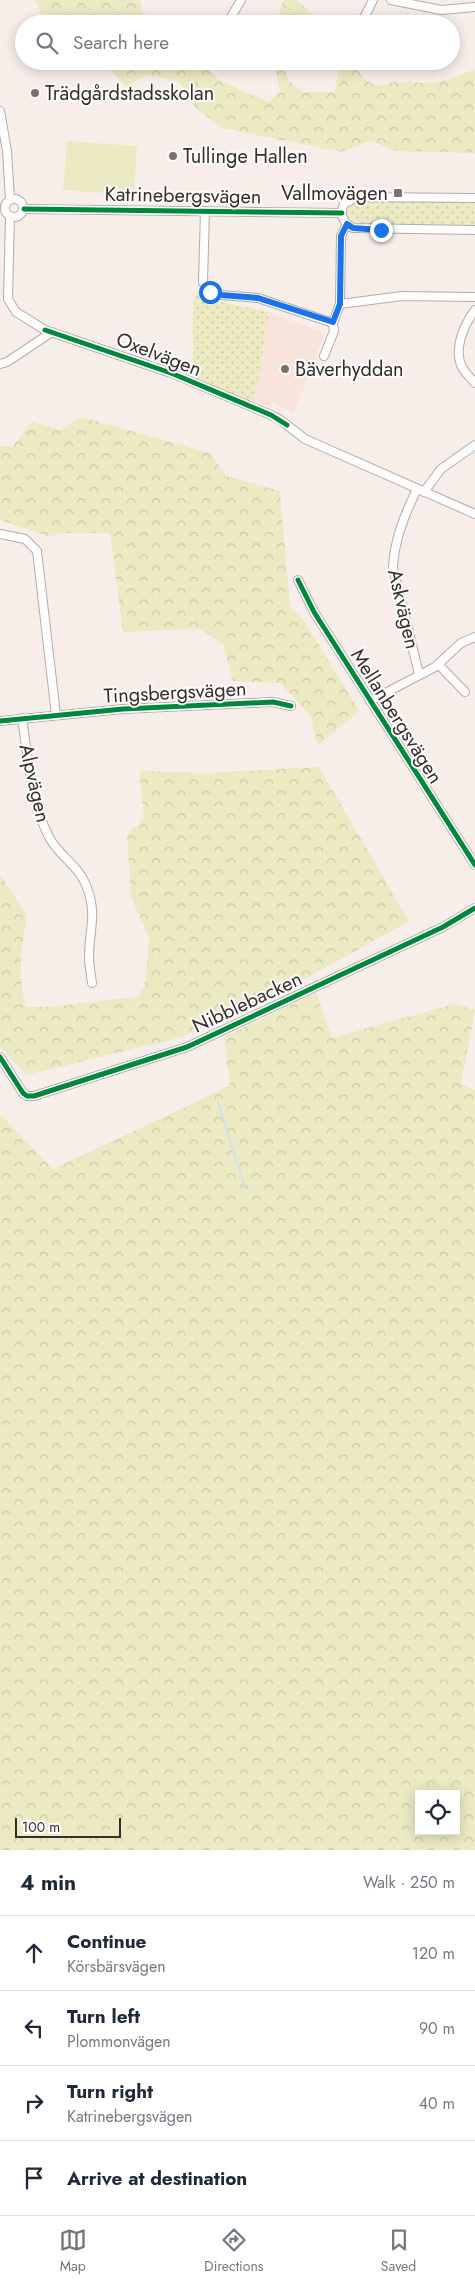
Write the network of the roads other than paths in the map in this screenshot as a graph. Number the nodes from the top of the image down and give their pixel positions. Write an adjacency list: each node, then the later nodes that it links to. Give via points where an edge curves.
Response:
1 (241, 0): 7 (street)
2 (373, 0): 8 (street)
3 (390, 0): 6 (street)
4 (441, 0): 6 (street)
5 (475, 6): 6 (street)
6 (441, 10)
7 (232, 15)
8 (366, 15)
9 (0, 111): 11 (street)
10 (475, 198): 15 (street, via 357,197 344,204)
11 (10, 199): 12 (street, via 19,200); 14 (street, via 5,204)
12 (24, 209): 13 (street, Katrinebergsvägen); 14 (street, via 20,215)
13 (205, 211): 15 (street, Katrinebergsvägen); 21 (street, via 203,282 207,290 221,295 258,298)
14 (5, 213): 22 (street, Oxelvägen, via 8,299 16,312)
15 (342, 213): 16 (street)
16 (347, 224): 17 (street, via 360,229); 19 (street, via 341,236)
17 (475, 230)
18 (475, 298): 19 (street, via 402,296)
19 (340, 304): 21 (street)
20 (475, 310): 25 (street, via 462,332 459,355 462,366)
21 (333, 322): 23 (street, via 334,330)
22 (48, 331): 24 (street); 27 (street, Oxelvägen, via 171,373 271,415 305,439)
23 (324, 356)
24 (0, 364)
25 (475, 383)
26 (475, 445): 27 (street, Askvägen, via 441,469)
27 (421, 490): 28 (street, Oxelvägen); 33 (street, Askvägen, via 399,531 393,568)
28 (475, 514)
29 (0, 534): 37 (street, via 25,539 37,551)
30 (298, 580): 35 (street, Mellanbergsvägen, via 314,612)
31 (475, 637): 32 (street, via 460,643)
32 (438, 664): 33 (street); 34 (street)
33 (419, 674): 35 (street)
34 (465, 692)
35 (370, 701): 40 (street, Mellanbergsvägen)
36 (291, 706): 37 (street, Tingsbergsvägen, via 263,703)
37 (56, 715): 38 (street, Tingsbergsvägen)
38 (22, 718): 39 (street, Tingsbergsvägen); 42 (street, Alpvägen, via 33,783 46,832 77,869 86,884 92,905 89,957)
39 (0, 720)
40 (475, 865)
41 (475, 908): 43 (street, Nibblebacken, via 443,927 187,1047 34,1096 23,1093)
42 (92, 983)
43 (0, 1057)

